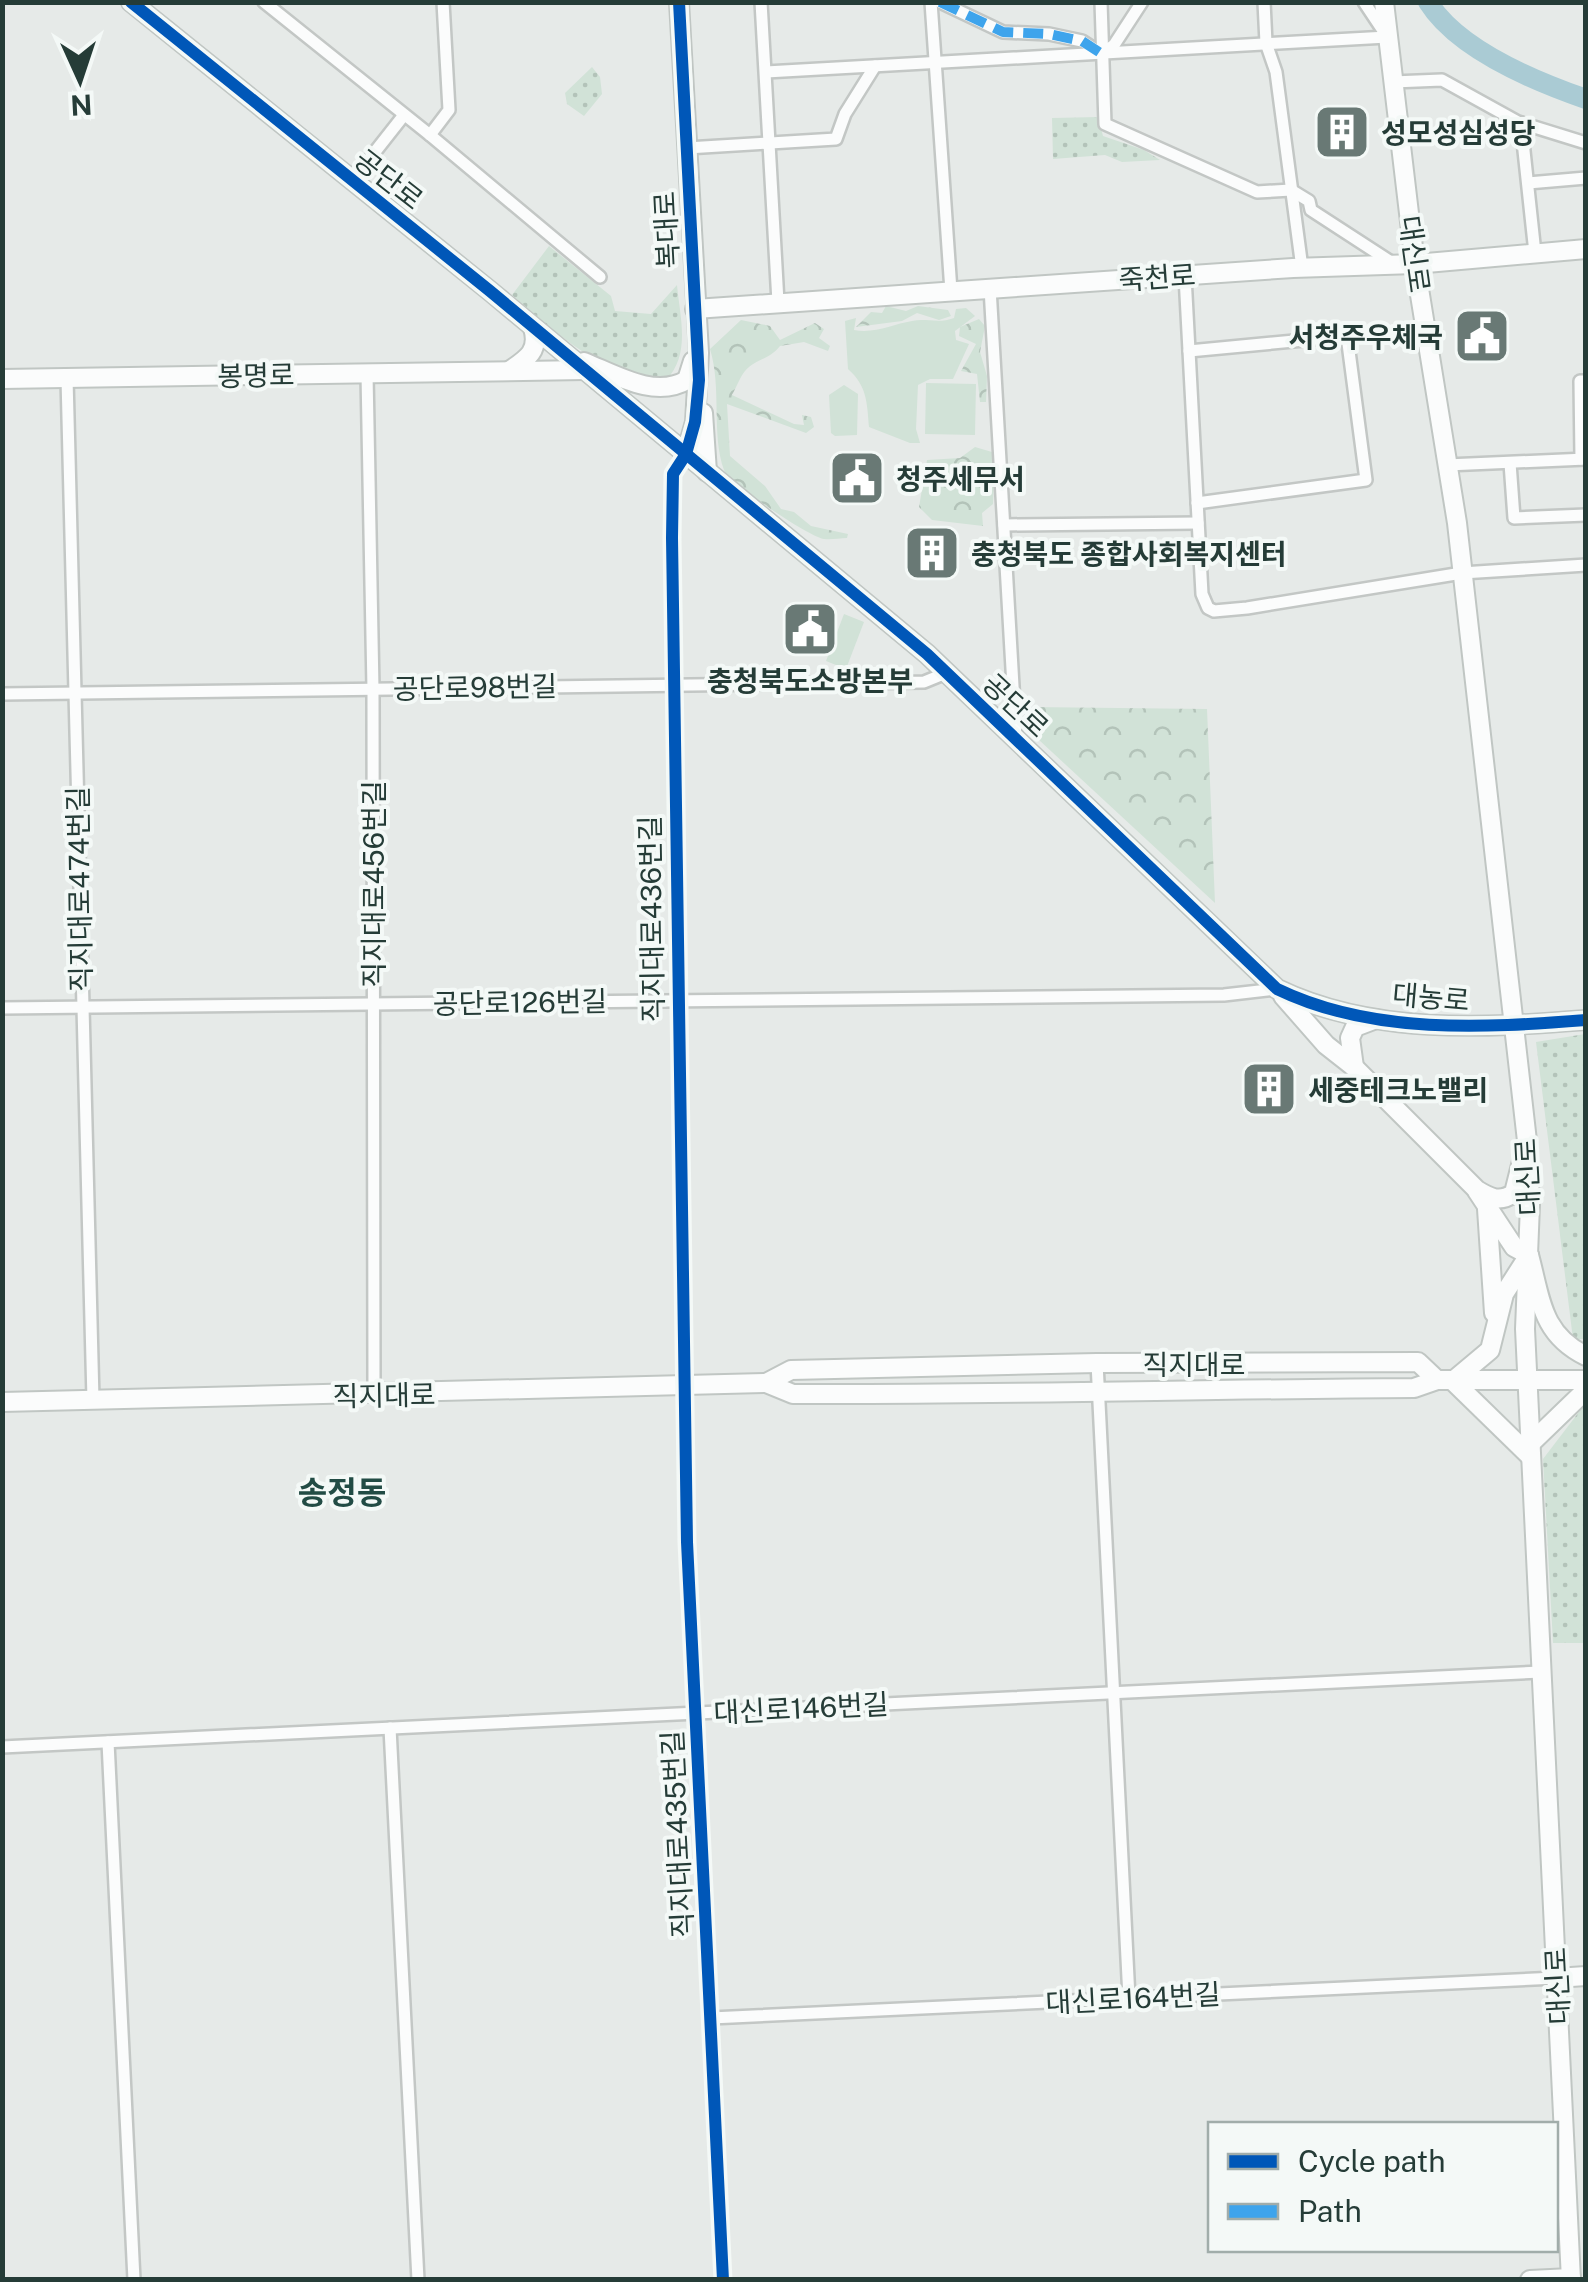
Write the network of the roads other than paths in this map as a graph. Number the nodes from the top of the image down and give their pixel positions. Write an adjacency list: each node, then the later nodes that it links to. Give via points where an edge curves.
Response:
1 (131, 2): 27 (street, 공단로)
2 (264, 2): 20 (street)
3 (443, 2): 22 (street, via 450,110)
4 (680, 2): 25 (street, 복대로)
5 (760, 2): 18 (street)
6 (931, 2): 16 (street)
7 (940, 2): 15 (street, via 1003,32 1082,41)
8 (1101, 2): 15 (street)
9 (1142, 2): 15 (street)
10 (1264, 2): 14 (street)
11 (1364, 2): 13 (street)
12 (1384, 2): 13 (street, 대신로)
13 (1387, 34): 14 (street); 19 (street, 대신로)
14 (1266, 43): 15 (street); 29 (street)
15 (1102, 54): 16 (street); 29 (street, via 1105,124 1257,192)
16 (935, 60): 17 (street); 38 (street)
17 (875, 66): 18 (street); 23 (street, via 836,139)
18 (766, 72): 23 (street)
19 (1393, 82): 21 (street, via 1442,80); 32 (street, 대신로)
20 (404, 116): 22 (street); 27 (street)
21 (1521, 123): 24 (street); 28 (street)
22 (430, 135): 35 (street)
23 (770, 144): 25 (street); 39 (street)
24 (1586, 144)
25 (687, 148): 40 (street, 복대로)
26 (1586, 178): 28 (street)
27 (352, 181): 41 (street, 공단로)
28 (1528, 183): 31 (street)
29 (1291, 190): 33 (street); 34 (street)
30 (1586, 249): 31 (street, 죽천로)
31 (1535, 253): 32 (street, 죽천로)
32 (1415, 264): 33 (street, 죽천로); 54 (street, 대신로)
33 (1394, 265): 34 (street, 죽천로)
34 (1302, 268): 36 (street, 죽천로)
35 (600, 276)
36 (1185, 276): 37 (street, 죽천로); 43 (street)
37 (990, 288): 38 (street, 죽천로); 59 (street)
38 (950, 291): 39 (street, 죽천로)
39 (778, 302): 40 (street, 죽천로)
40 (695, 309): 42 (street, 복대로)
41 (533, 328): 44 (street, 공단로); 46 (street, via 533,351)
42 (699, 348): 44 (street, via 687,380 665,388); 51 (street, 복대로, via 696,422); 55 (street)
43 (1189, 351): 56 (street); 56 (street, via 1347,336 1366,480)
44 (568, 356): 45 (street, 공단로)
45 (585, 370): 46 (street, 봉명로); 51 (street, 공단로)
46 (509, 371): 47 (street, 봉명로)
47 (367, 374): 48 (street, 봉명로); 64 (street, 직지대로456번길)
48 (67, 378): 49 (street, 봉명로); 65 (street, 직지대로474번길)
49 (2, 379)
50 (1586, 380): 52 (street, via 1580,381)
51 (686, 454): 55 (street, 공단로); 63 (street, 직지대로436번길, via 674,474)
52 (1584, 459): 53 (street)
53 (1510, 463): 54 (street); 57 (street, via 1514,518)
54 (1448, 465): 61 (street, 대신로)
55 (707, 472): 62 (street, 공단로)
56 (1197, 503): 58 (street)
57 (1586, 514)
58 (1198, 523): 59 (street); 61 (street, via 1202,594 1214,611)
59 (1004, 526): 67 (street)
60 (1586, 565): 61 (street)
61 (1462, 573): 75 (street, 대신로)
62 (946, 673): 63 (street, 공단로98번길, via 924,682); 67 (street, 공단로)
63 (672, 683): 64 (street, 공단로98번길); 69 (street, 직지대로436번길)
64 (373, 689): 65 (street, 공단로98번길); 70 (street, 직지대로456번길)
65 (74, 693): 66 (street, 공단로98번길); 71 (street, 직지대로474번길)
66 (2, 694)
67 (1016, 738): 68 (street, 공단로)
68 (1277, 990): 69 (street, 공단로126번길); 73 (street, 대농로); 76 (street, 공단로)
69 (677, 1000): 70 (street, 공단로126번길); 88 (street, 직지대로436번길)
70 (374, 1003): 71 (street, 공단로126번길); 91 (street, 직지대로456번길)
71 (82, 1007): 72 (street, 공단로126번길); 92 (street, 직지대로474번길)
72 (2, 1008)
73 (1378, 1018): 75 (street, 대농로); 76 (street, via 1354,1027)
74 (1586, 1020): 75 (street, 대농로)
75 (1512, 1026): 77 (street, 대신로)
76 (1354, 1067): 78 (street, 공단로)
77 (1527, 1141): 78 (street, via 1514,1193 1492,1199); 80 (street, 대신로)
78 (1477, 1190): 79 (street, 공단로)
79 (1486, 1209): 80 (street, via 1514,1247); 81 (street)
80 (1529, 1255): 81 (street, via 1504,1294); 82 (street, via 1552,1330); 85 (street, 대신로)
81 (1496, 1335): 84 (street, via 1484,1358)
82 (1586, 1356)
83 (1097, 1364): 84 (street, 직지대로, via 1418,1362); 87 (street, 직지대로, via 791,1370); 89 (street)
84 (1445, 1380): 85 (street, 직지대로); 89 (street, 직지대로, via 1414,1388); 94 (street)
85 (1527, 1380): 86 (street, 직지대로); 94 (street, 대신로)
86 (1586, 1380)
87 (766, 1384): 88 (street, 직지대로); 89 (street, 직지대로, via 793,1394)
88 (686, 1386): 91 (street, 직지대로); 97 (street, 직지대로435번길)
89 (1099, 1390): 96 (street)
90 (1586, 1390): 94 (street)
91 (374, 1395): 92 (street, 직지대로)
92 (94, 1400): 93 (street, 직지대로)
93 (2, 1402)
94 (1530, 1451): 95 (street, 대신로)
95 (1540, 1672): 96 (street, 대신로146번길); 102 (street, 대신로)
96 (1113, 1693): 97 (street, 대신로146번길); 103 (street)
97 (697, 1713): 98 (street, 대신로146번길); 104 (street, 직지대로435번길)
98 (390, 1728): 99 (street, 대신로146번길); 107 (street)
99 (108, 1742): 100 (street, 대신로146번길); 106 (street)
100 (2, 1748)
101 (1586, 1976): 102 (street)
102 (1556, 1978): 103 (street, 대신로164번길); 105 (street, 대신로)
103 (1129, 1998): 104 (street, 대신로164번길)
104 (711, 2018): 108 (street, 직지대로435번길)
105 (1572, 2278): 109 (street)
106 (134, 2280)
107 (418, 2280)
108 (723, 2280)
109 (1530, 2280)

